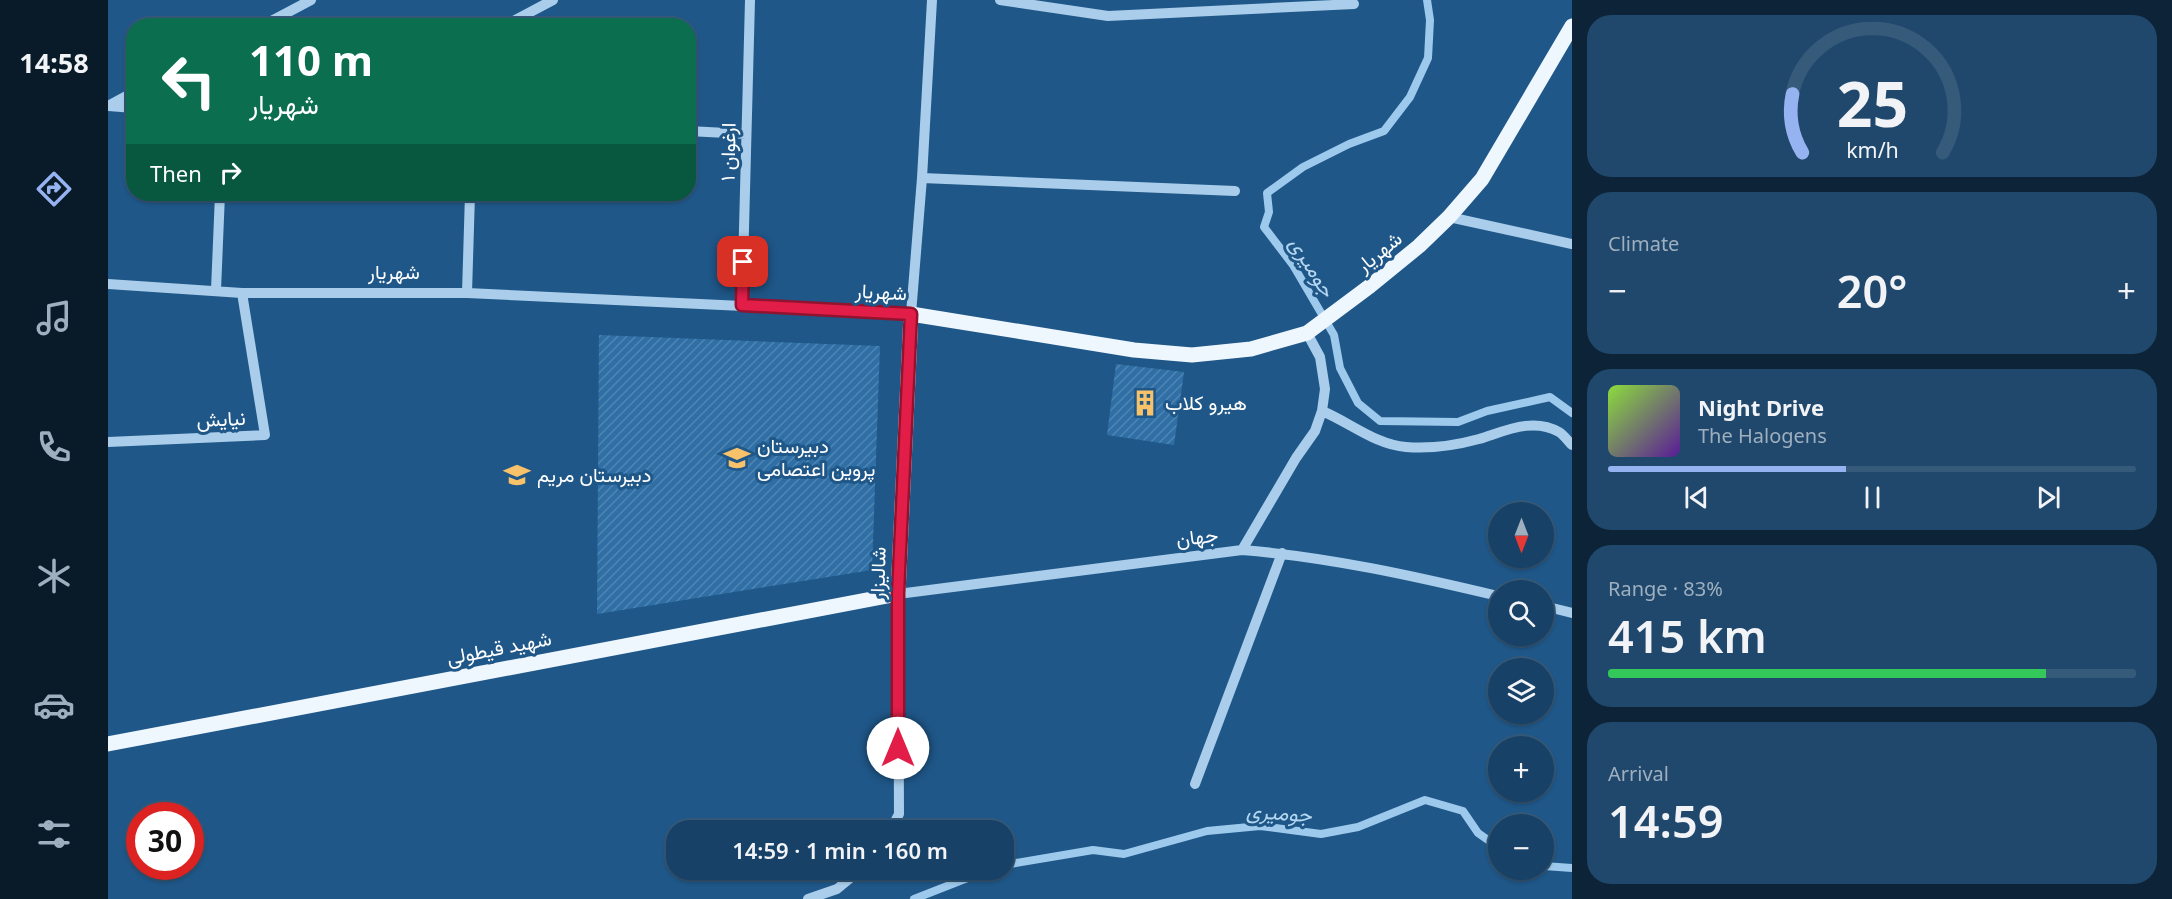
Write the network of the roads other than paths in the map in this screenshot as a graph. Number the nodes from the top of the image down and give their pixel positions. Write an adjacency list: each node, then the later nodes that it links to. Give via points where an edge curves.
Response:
1 (311, 0): 7 (street)
2 (553, 0): 8 (street)
3 (750, 0): 14 (street, ارغوان ۱)
4 (932, 0): 15 (street)
5 (1000, 0): 6 (street, via 1108,16)
6 (1353, 4)
7 (277, 18)
8 (519, 18)
9 (1572, 26): 19 (main road, شهریار, via 1482,179)
10 (126, 96): 11 (street)
11 (108, 106): 12 (street)
12 (126, 107)
13 (696, 131): 14 (street)
14 (746, 134): 25 (street, ارغوان ۱)
15 (922, 178): 16 (street); 26 (street)
16 (1235, 191)
17 (220, 201): 22 (street)
18 (470, 201): 24 (street)
19 (1449, 217): 20 (street); 27 (main road, شهریار, via 1370,286)
20 (1572, 244)
21 (108, 284): 22 (street, شهریار)
22 (216, 290): 23 (street, شهریار)
23 (242, 293): 24 (street, شهریار); 29 (street, نیایش, via 265,435)
24 (467, 293): 25 (street, شهریار)
25 (742, 305): 26 (street, شهریار)
26 (911, 314): 27 (main road, شهریار, via 1134,350 1192,355 1251,349); 33 (main road, شالیزار)
27 (1312, 328): 28 (street, via 1325,389)
28 (1322, 411): 30 (street, via 1365,435 1404,447 1440,446 1536,424 1560,432); 31 (street, via 1315,432)
29 (108, 442)
30 (1572, 446)
31 (1242, 550): 32 (street, جهان); 33 (street, جهان)
32 (1282, 553): 34 (street, جهان, via 1384,570); 38 (street)
33 (898, 594): 37 (main road, شهید قیطولی); 39 (street, شالیزار, via 899,814)
34 (1488, 594)
35 (1554, 608): 36 (street)
36 (1572, 613)
37 (108, 744)
38 (1195, 783)
39 (896, 820)
40 (848, 880): 41 (street, via 837,889)
41 (808, 899)

